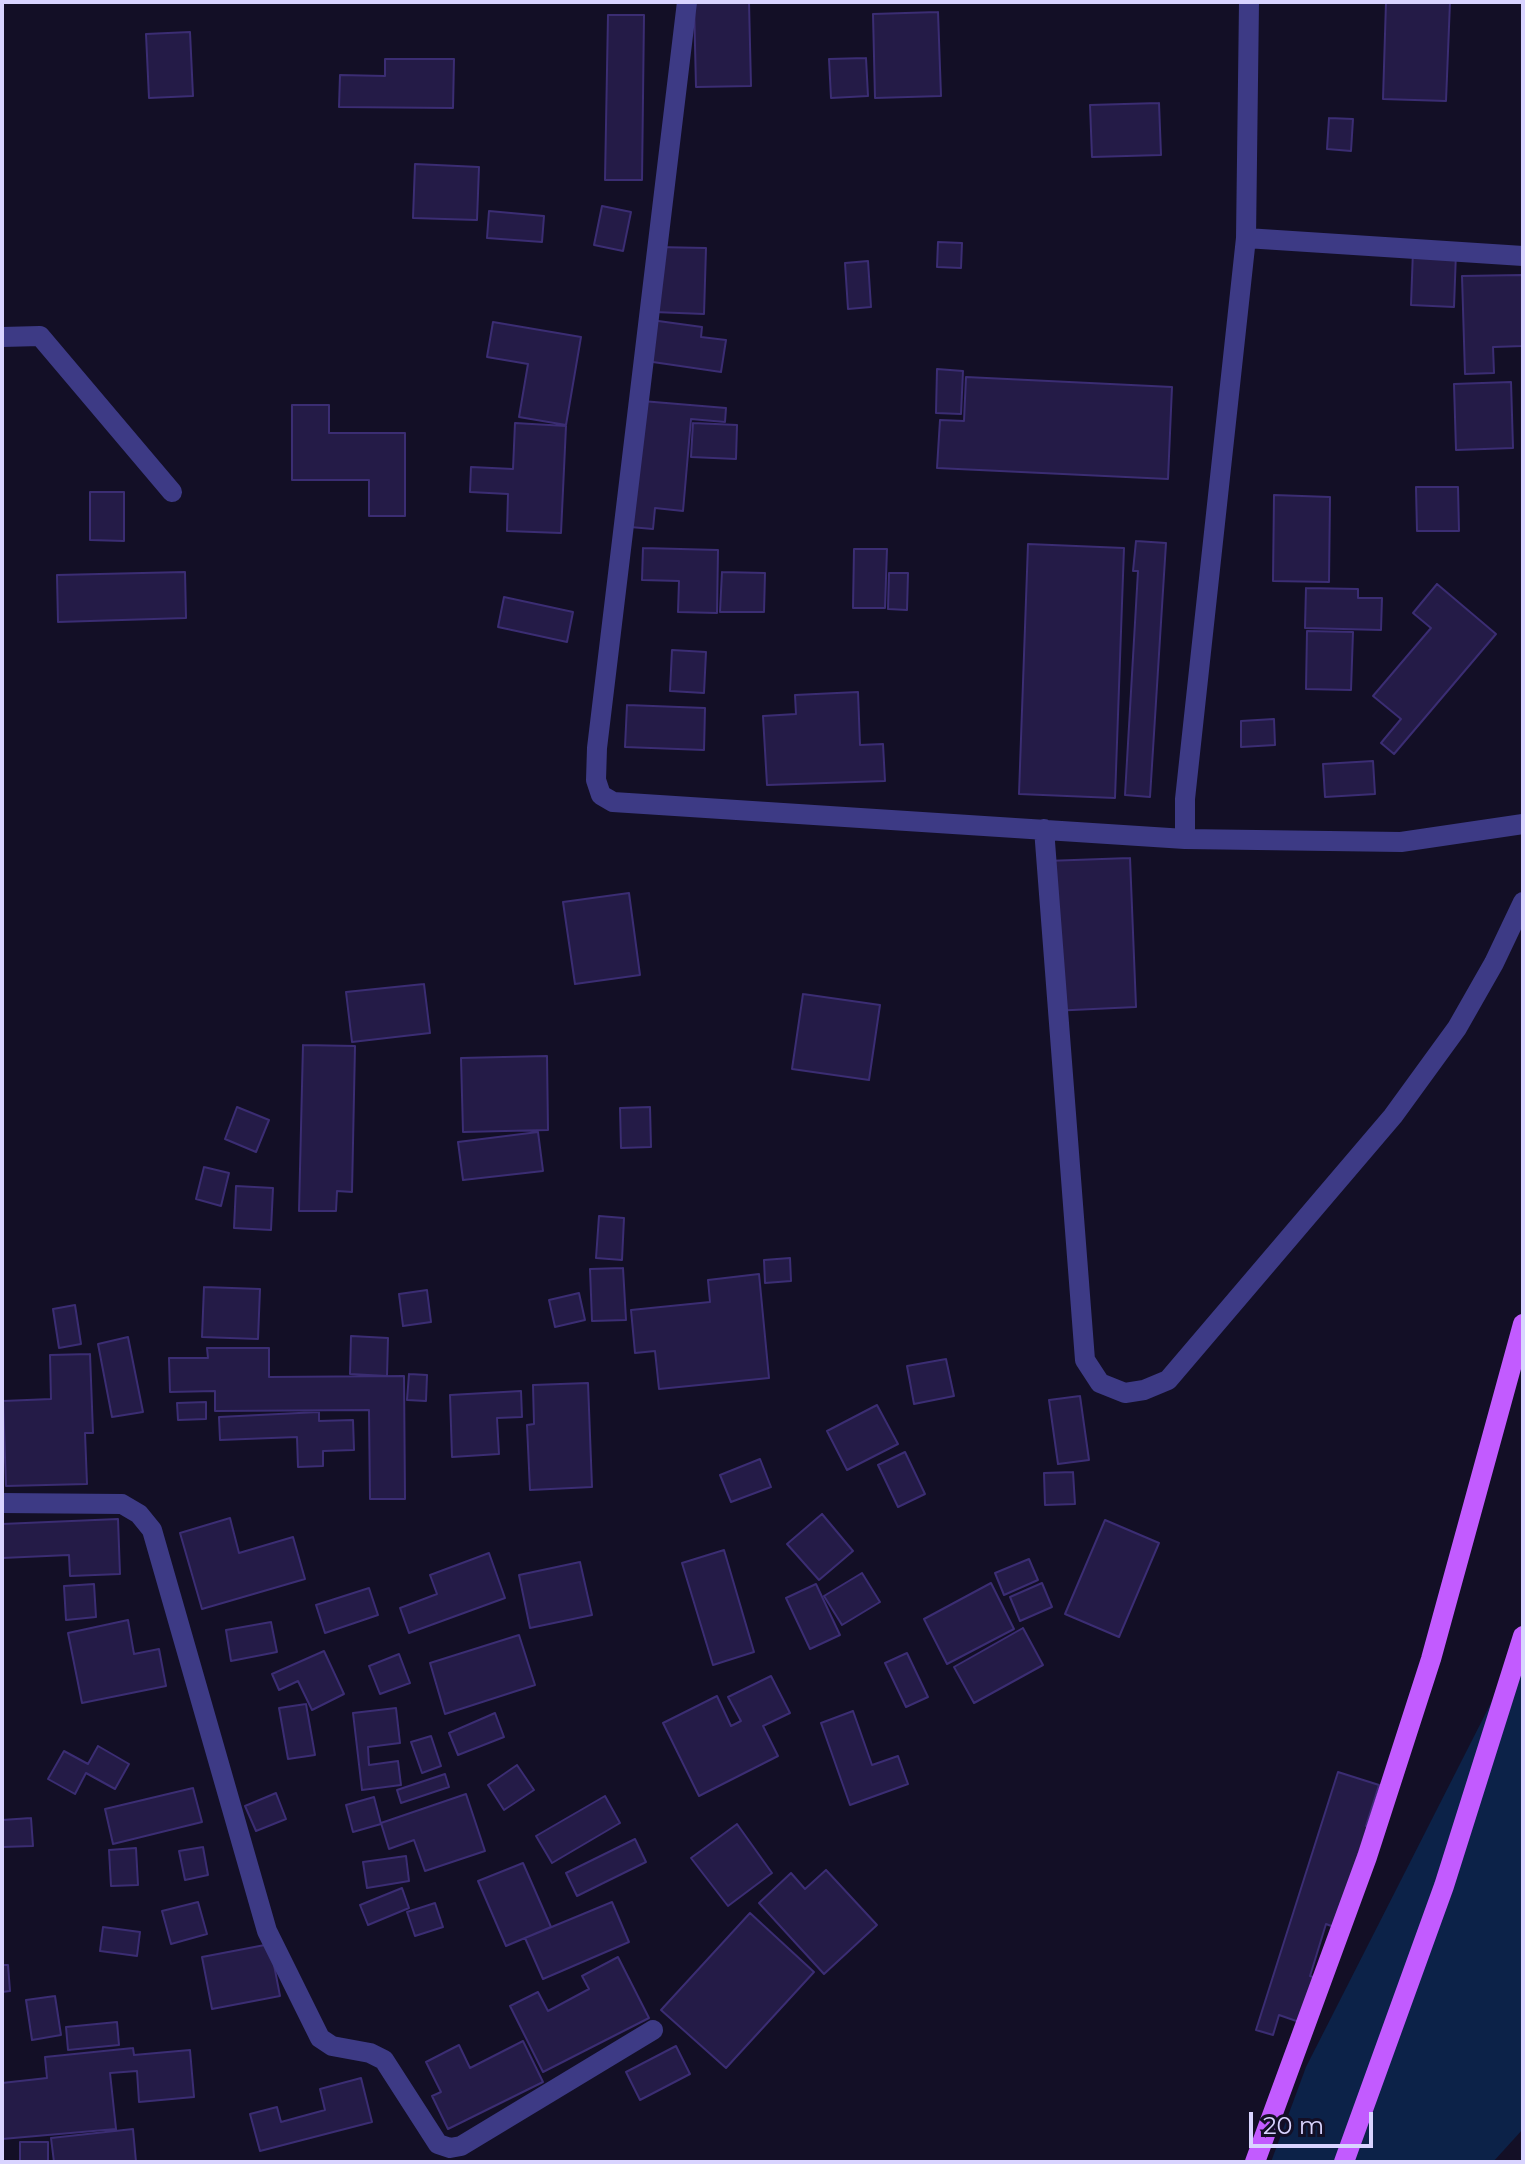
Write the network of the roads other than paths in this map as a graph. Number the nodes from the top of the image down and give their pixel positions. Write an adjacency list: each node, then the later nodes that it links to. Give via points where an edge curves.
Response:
1 (687, 2): 8 (street, via 597,748 601,795 613,802)
2 (1249, 2): 3 (street)
3 (1246, 238): 4 (street); 9 (street, via 1185,799)
4 (1523, 256)
5 (2, 337): 6 (street, via 40,336)
6 (172, 492)
7 (1523, 824): 9 (street, via 1401,842)
8 (1044, 829): 9 (street); 10 (street, via 1085,1360 1100,1383 1125,1393 1168,1380 1393,1116 1457,1028)
9 (1185, 839)
10 (1523, 902)
11 (1523, 1324): 15 (main road, via 1413,1715)
12 (2, 1503): 14 (street, via 122,1504 152,1530 267,1931 320,2038 384,2060 438,2144 461,2146)
13 (1523, 1636): 16 (main road, via 1444,1886)
14 (653, 2030)
15 (1255, 2162)
16 (1344, 2162)

